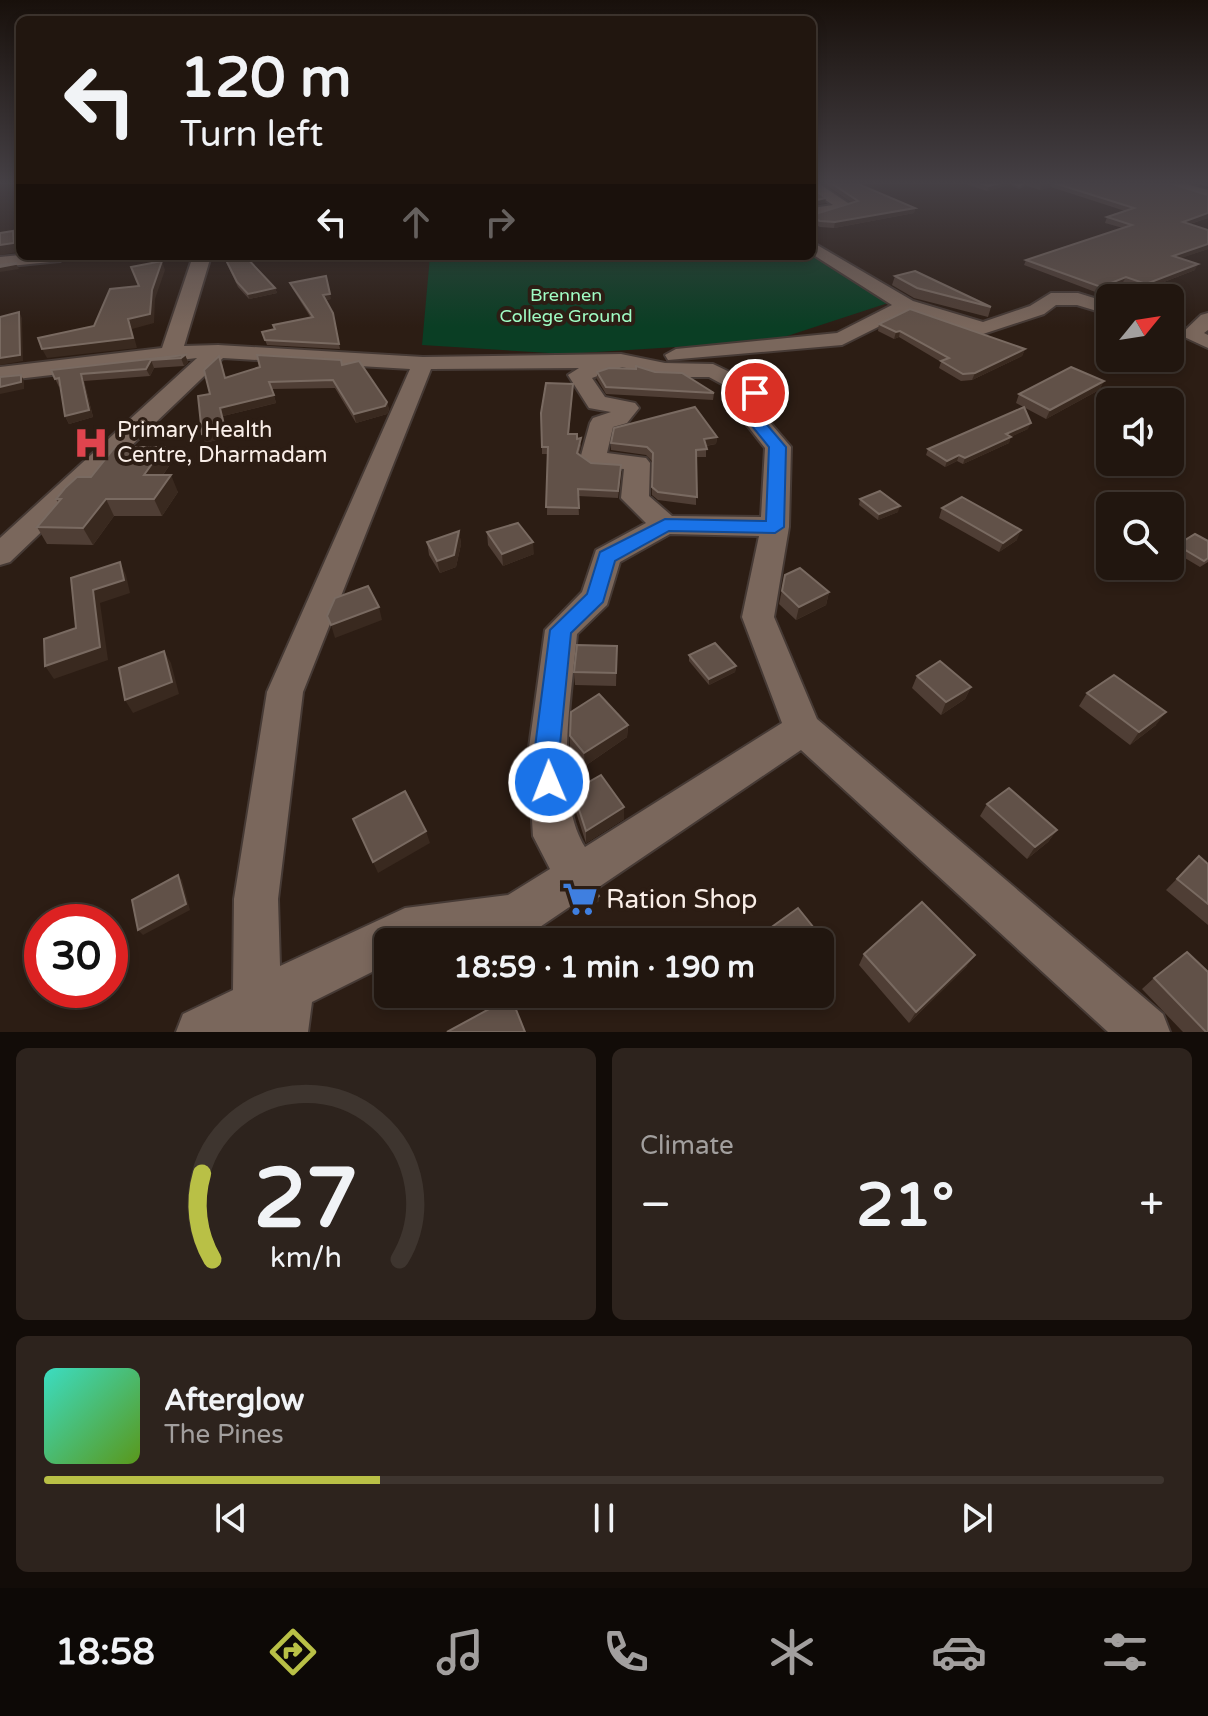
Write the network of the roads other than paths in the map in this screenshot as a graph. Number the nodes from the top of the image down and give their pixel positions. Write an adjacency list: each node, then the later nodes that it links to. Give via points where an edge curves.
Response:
1 (816, 249): 5 (street)
2 (20, 260): 4 (street)
3 (201, 260): 10 (street)
4 (0, 262)
5 (906, 305): 6 (street, via 983,328 1037,310 1051,299); 11 (street, via 842,339)
6 (1096, 305)
7 (1208, 319): 8 (street)
8 (1189, 335)
9 (218, 351): 10 (street); 12 (street); 16 (street)
10 (171, 353): 13 (street)
11 (621, 360): 12 (street); 14 (street, via 579,375 597,403 627,408 619,418 602,423 593,459 637,463 635,498); 15 (street, via 665,370 713,371 755,393 755,420 778,447)
12 (423, 363): 19 (street, via 285,692 256,899)
13 (0, 374)
14 (665, 525): 15 (street); 18 (street, via 607,557 596,597 561,630 547,755 554,836)
15 (775, 527): 17 (street, via 758,617)
16 (0, 555)
17 (803, 729): 18 (street); 21 (street)
18 (578, 876): 19 (street, via 515,917 405,931)
19 (277, 1007): 20 (street)
20 (201, 1032)
21 (1145, 1032)

